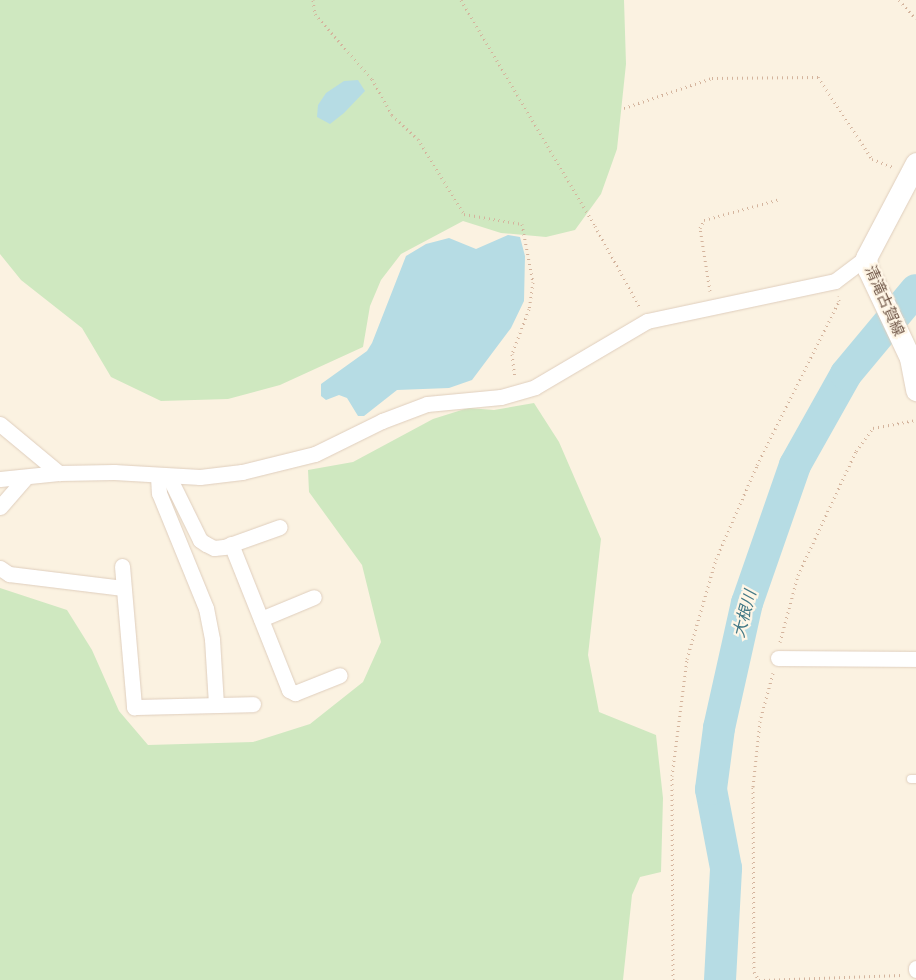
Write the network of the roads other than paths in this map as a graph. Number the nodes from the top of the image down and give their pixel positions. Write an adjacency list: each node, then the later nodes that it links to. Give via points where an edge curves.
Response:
1 (913, 169): 2 (main road, 清滝古賀線)
2 (867, 264): 3 (main road, 清滝古賀線, via 906,349); 6 (street, via 835,281 648,321 551,380 501,397 427,404 382,421 315,454 242,472 200,477)
3 (916, 390)
4 (0, 424): 5 (street)
5 (59, 473): 6 (street); 7 (street)
6 (163, 476): 11 (street, via 200,540 214,548); 21 (street, via 159,493 206,608 212,639)
7 (25, 478): 8 (street); 9 (street)
8 (0, 479)
9 (0, 507)
10 (280, 527): 11 (street)
11 (231, 544): 16 (street)
12 (122, 566): 14 (street)
13 (0, 568): 14 (street, via 9,574)
14 (123, 588): 21 (street, via 134,707)
15 (314, 596): 16 (street)
16 (261, 619): 19 (street, via 289,690 294,693)
17 (778, 658): 18 (street)
18 (916, 659)
19 (340, 675)
20 (253, 704): 21 (street)
21 (216, 706)

